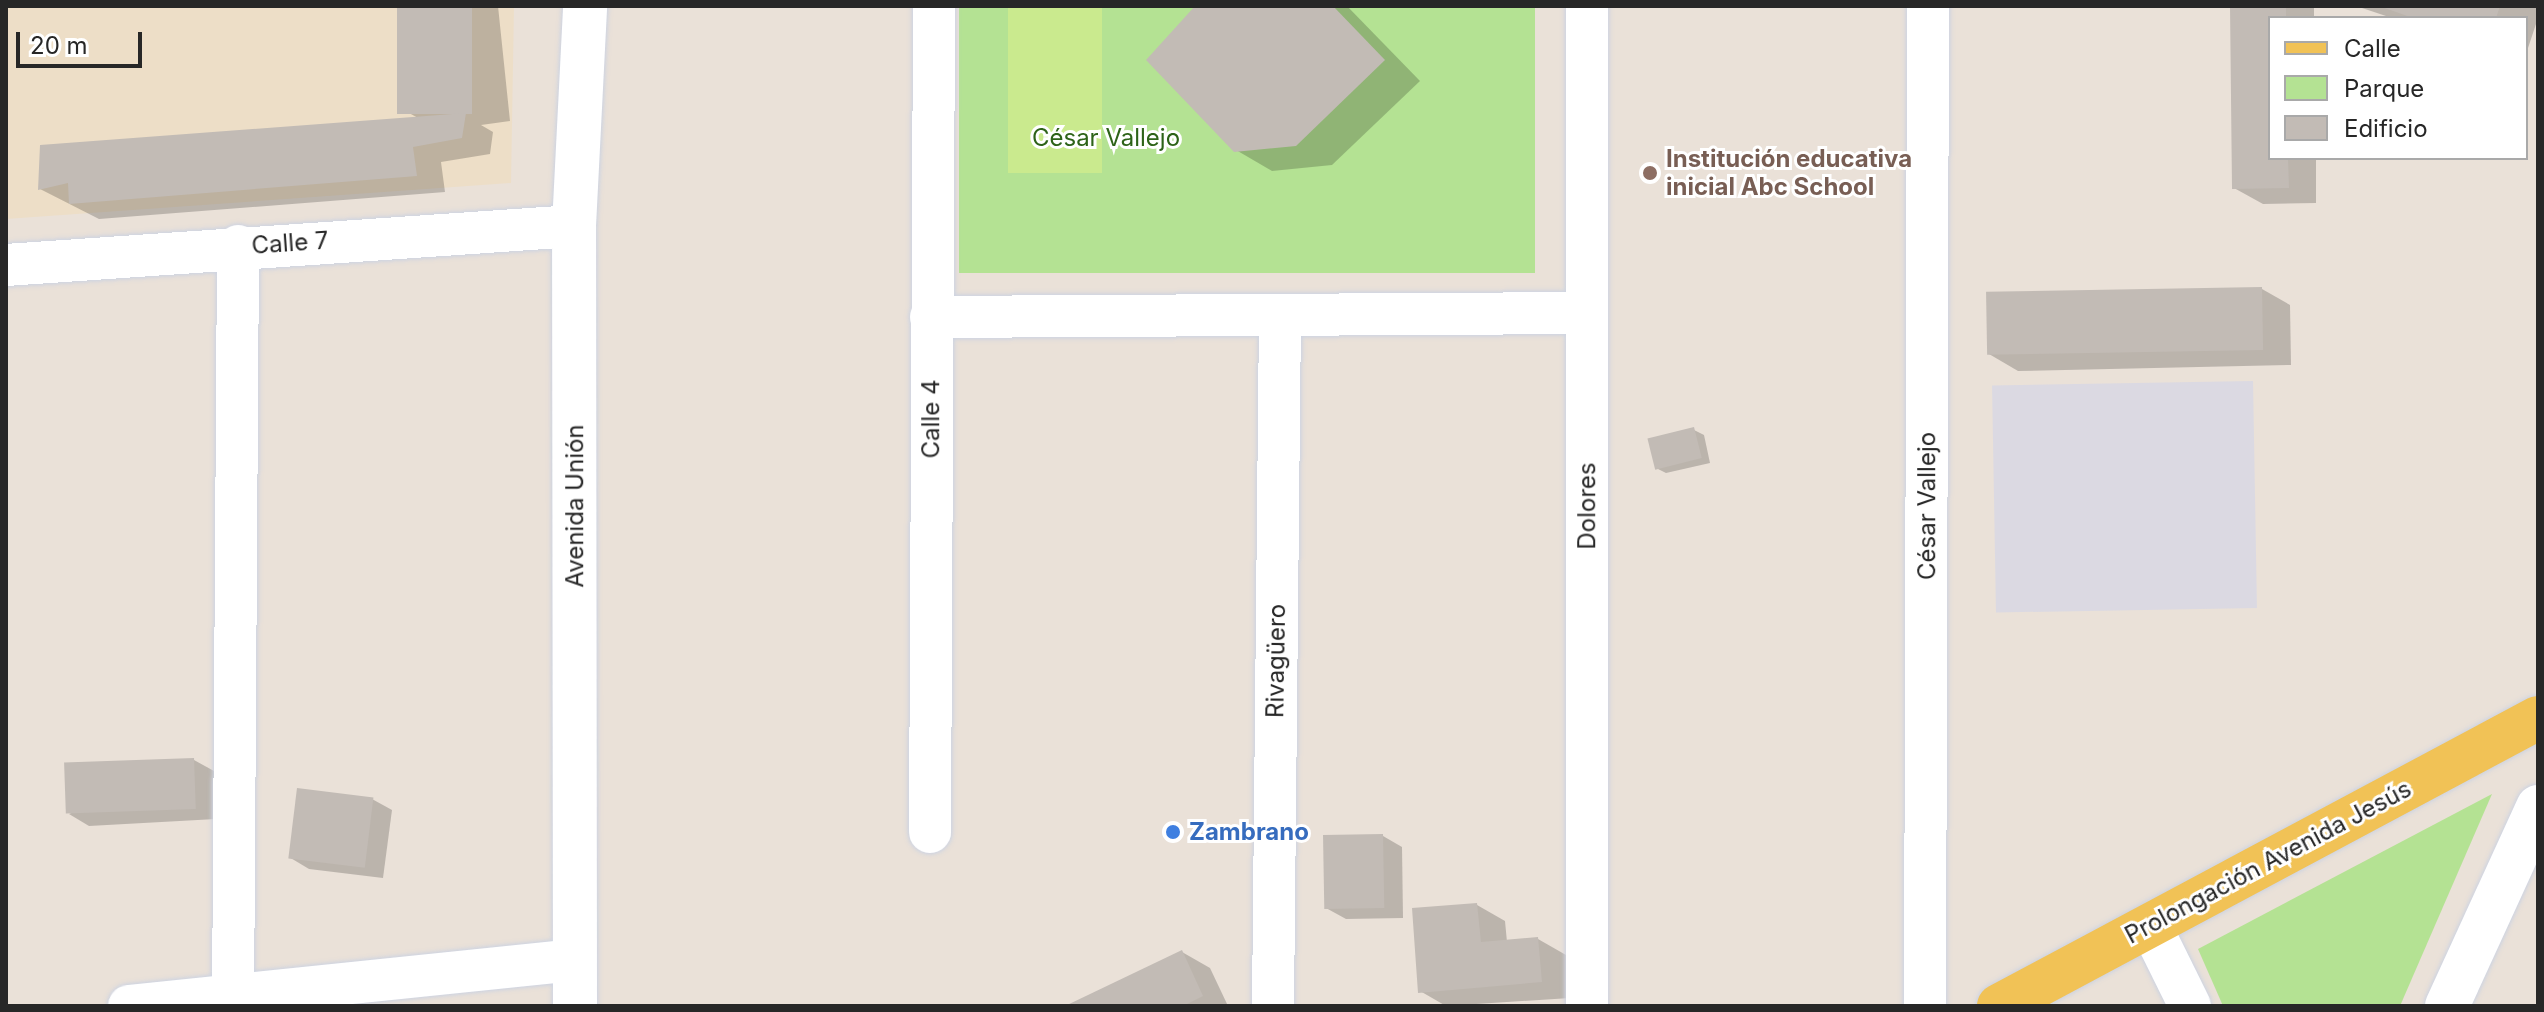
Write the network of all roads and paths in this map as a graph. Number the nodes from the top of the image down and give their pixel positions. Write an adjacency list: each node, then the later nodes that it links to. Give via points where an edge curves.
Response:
1 (585, 6): 5 (street, Avenida Unión)
2 (934, 6): 9 (street, Calle 4)
3 (1587, 6): 8 (street, Dolores)
4 (1928, 6): 21 (street, César Vallejo)
5 (574, 226): 6 (street, Calle 7); 15 (street, Avenida Unión)
6 (238, 246): 7 (street, Calle 7); 16 (street)
7 (6, 265)
8 (1587, 313): 10 (street); 20 (street, Dolores)
9 (931, 317): 10 (street); 13 (street, Calle 4)
10 (1280, 317): 19 (street, Rivagüero)
11 (2538, 718): 14 (main road, Prolongación Avenida Jesús)
12 (2538, 807): 24 (street)
13 (930, 832)
14 (2150, 925): 22 (main road, Prolongación Avenida Jesús); 23 (street)
15 (575, 960): 16 (street); 18 (street, Avenida Unión)
16 (233, 1001): 17 (street)
17 (129, 1006)
18 (575, 1006)
19 (1273, 1006)
20 (1587, 1006)
21 (1925, 1006)
22 (1999, 1006)
23 (2190, 1006)
24 (2447, 1006)

